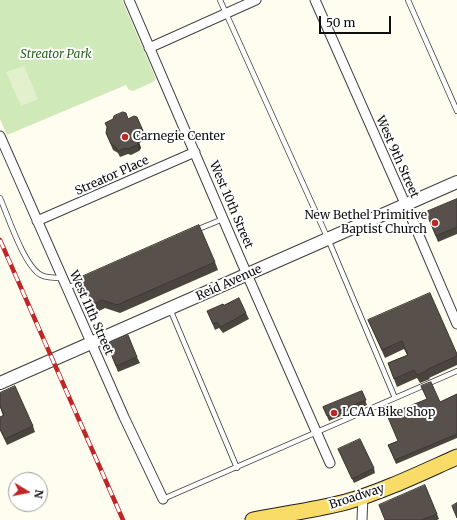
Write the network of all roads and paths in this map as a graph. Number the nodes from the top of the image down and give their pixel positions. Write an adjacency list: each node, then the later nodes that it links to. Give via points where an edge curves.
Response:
1 (129, 0): 7 (street, West 10th Street)
2 (220, 0): 6 (lane)
3 (256, 0): 6 (street)
4 (315, 0): 13 (street, West 9th Street)
5 (408, 0): 8 (lane)
6 (226, 13): 7 (street); 17 (lane)
7 (149, 48): 10 (street, West 10th Street)
8 (457, 111)
9 (0, 136): 15 (street, West 11th Street)
10 (195, 152): 14 (street, West 10th Street); 15 (street, Streator Place)
11 (457, 182): 13 (street, Reid Avenue)
12 (0, 198): 19 (lane, via 29,264 42,276)
13 (406, 205): 17 (street, Reid Avenue); 23 (street, West 9th Street)
14 (223, 219): 16 (lane); 18 (street, West 10th Street)
15 (37, 221): 19 (street, West 11th Street)
16 (188, 234)
17 (328, 239): 18 (street, Reid Avenue); 27 (lane)
18 (247, 275): 22 (street, Reid Avenue); 28 (street, West 10th Street)
19 (62, 278): 21 (street, West 11th Street)
20 (87, 279): 21 (lane)
21 (67, 288): 24 (street, West 11th Street)
22 (170, 309): 24 (street, Reid Avenue); 31 (lane)
23 (457, 324)
24 (91, 344): 26 (street, Reid Avenue); 33 (street, West 11th Street)
25 (457, 371): 27 (lane)
26 (0, 384)
27 (395, 398): 28 (lane)
28 (317, 433): 30 (street, West 10th Street); 31 (lane)
29 (457, 457): 32 (main road, Broadway)
30 (330, 463)
31 (237, 468): 33 (lane)
32 (364, 496): 34 (main road, Broadway, via 330,506); 35 (street)
33 (163, 499)
34 (253, 520)
35 (362, 520)

